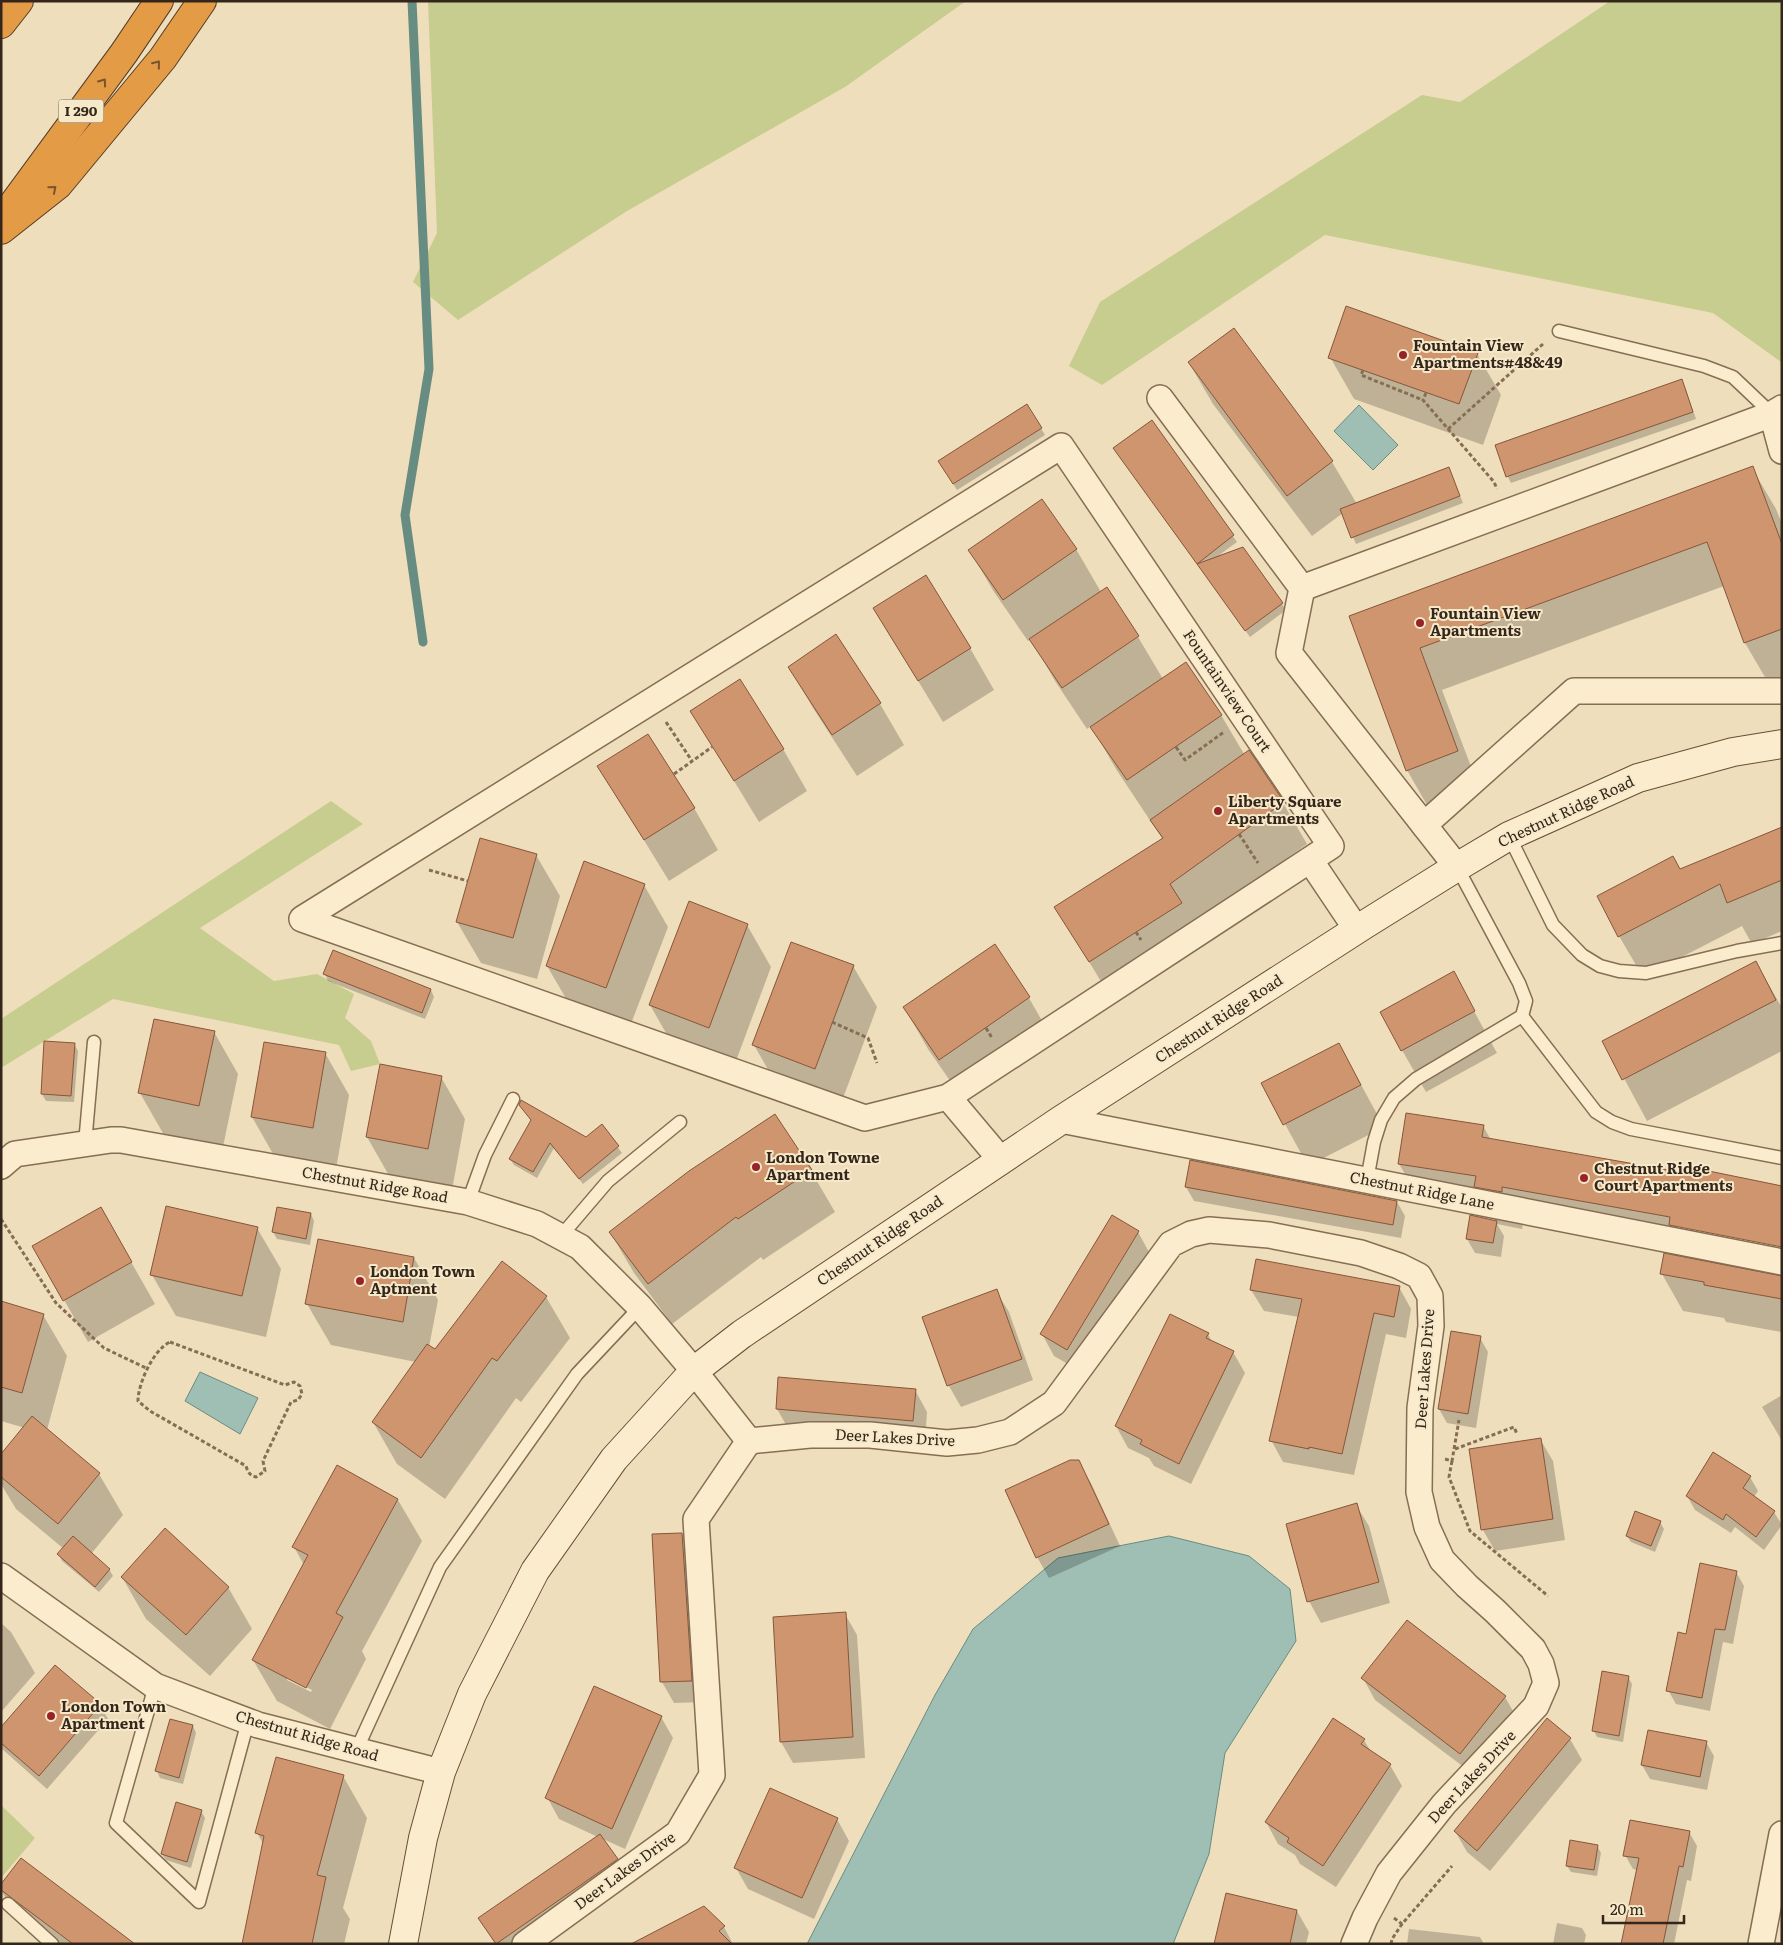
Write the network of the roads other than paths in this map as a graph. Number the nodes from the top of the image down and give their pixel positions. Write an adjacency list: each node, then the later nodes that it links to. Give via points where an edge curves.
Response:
1 (18, 1): 4 (highway)
2 (159, 1): 5 (highway, I 290, one-way to 2)
3 (202, 1): 6 (highway, one-way to 3, via 58,185 162,58)
4 (1, 24)
5 (1, 220)
6 (1, 230)
7 (1559, 331): 9 (lane, via 1734,376)
8 (1160, 398): 11 (street)
9 (1777, 411): 10 (street); 11 (street)
10 (1782, 451)
11 (1302, 588): 14 (street, via 1289,653)
12 (1782, 691): 14 (street, via 1574,691)
13 (1782, 744): 15 (street, Chestnut Ridge Road, via 1733,752 1638,778)
14 (1424, 825): 17 (street)
15 (1509, 836): 17 (street, Chestnut Ridge Road); 19 (lane, via 1553,925 1582,956 1600,966 1646,973)
16 (1310, 860): 18 (street); 22 (street); 22 (street, Fountainview Court, via 1331,846 1061,446 302,919 865,1118)
17 (1457, 867): 18 (street, Chestnut Ridge Road); 20 (lane, via 1519,983 1526,1001)
18 (1357, 930): 24 (street, Chestnut Ridge Road)
19 (1782, 943)
20 (1522, 1016): 27 (lane, via 1596,1112 1612,1122 1631,1129); 30 (lane, via 1416,1078 1394,1098 1381,1120)
21 (94, 1042): 26 (lane)
22 (948, 1097): 28 (street)
23 (513, 1099): 31 (lane, via 485,1155)
24 (1061, 1120): 28 (street, Chestnut Ridge Road); 30 (street, Chestnut Ridge Lane)
25 (680, 1122): 32 (lane, via 608,1181)
26 (85, 1144): 29 (street, Chestnut Ridge Road, via 15,1154); 31 (street, Chestnut Ridge Road, via 120,1140)
27 (1782, 1158)
28 (1001, 1160): 35 (street, Chestnut Ridge Road, via 742,1334)
29 (1, 1166)
30 (1367, 1180): 33 (street, Chestnut Ridge Lane)
31 (468, 1202): 32 (street, Chestnut Ridge Road, via 537,1224)
32 (561, 1236): 34 (street, Chestnut Ridge Road, via 580,1247)
33 (1782, 1262)
34 (640, 1307): 35 (street, Chestnut Ridge Road); 40 (lane, via 577,1374 440,1568)
35 (694, 1370): 36 (street); 41 (street, Chestnut Ridge Road, via 614,1459 535,1571 472,1694)
36 (749, 1441): 46 (street, Deer Lakes Drive, via 696,1519 712,1775 678,1833); 47 (street, Deer Lakes Drive, via 810,1435 870,1435 947,1443 1010,1432 1054,1403 1171,1244 1191,1234 1209,1230 1268,1235 1361,1253 1419,1276 1430,1296 1431,1326 1420,1408 1419,1492 1427,1527 1442,1560 1533,1650 1546,1683 1536,1706 1444,1804 1389,1873)
37 (1, 1576): 38 (street, Chestnut Ridge Road)
38 (155, 1686): 39 (street, Chestnut Ridge Road); 39 (lane, via 116,1823 199,1902)
39 (248, 1721): 40 (street, Chestnut Ridge Road)
40 (356, 1751): 41 (street, Chestnut Ridge Road)
41 (441, 1772): 45 (street, Chestnut Ridge Road, via 423,1838)
42 (1782, 1834): 48 (street)
43 (8, 1904): 44 (lane)
44 (52, 1944)
45 (403, 1944)
46 (525, 1944)
47 (1354, 1944)
48 (1761, 1944)

